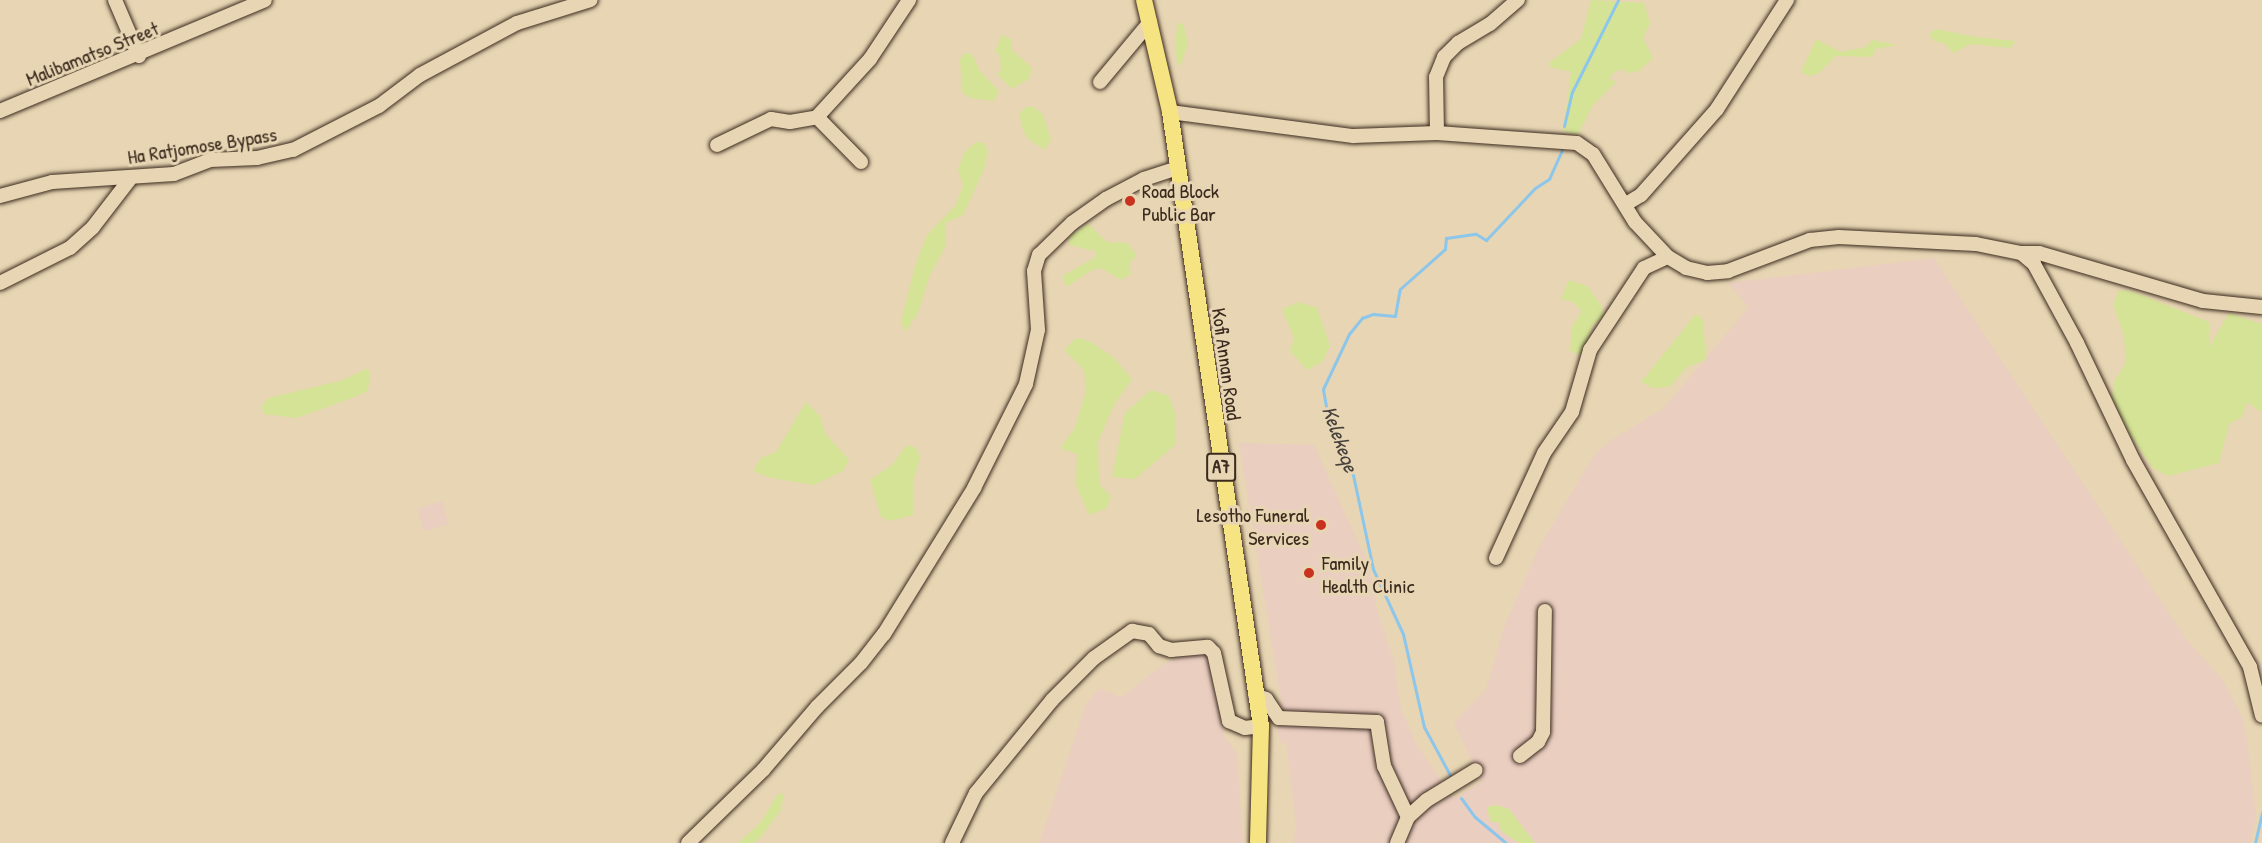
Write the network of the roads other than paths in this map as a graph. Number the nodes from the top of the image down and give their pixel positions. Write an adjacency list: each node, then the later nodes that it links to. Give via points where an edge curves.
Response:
1 (115, 0): 9 (street)
2 (265, 0): 9 (street, Malibamatso Street)
3 (591, 0): 18 (street, Ha Ratjomose Bypass, via 509,27 420,75 379,106 293,150 257,158 210,159 174,174)
4 (909, 0): 13 (street, via 870,59)
5 (1144, 0): 8 (main road, Kofi Annan Road / A7)
6 (1518, 0): 14 (street, via 1444,57 1436,77)
7 (1787, 0): 20 (street, via 1717,109 1641,195)
8 (1150, 22): 10 (street); 12 (main road, Kofi Annan Road / A7)
9 (139, 56): 11 (street, Malibamatso Street)
10 (1100, 82)
11 (0, 111)
12 (1170, 112): 14 (street, via 1353,136); 17 (main road, Kofi Annan Road / A7)
13 (817, 117): 15 (street, via 790,122 771,119); 16 (street)
14 (1437, 133): 20 (street, via 1577,143 1593,154)
15 (717, 145)
16 (861, 162)
17 (1177, 168): 27 (main road, Kofi Annan Road / A7); 33 (street, via 1144,179 1106,199 1072,223 1039,255 1034,271 1038,330 1026,384 974,488 884,634 861,663 763,770)
18 (130, 179): 19 (street, Ha Ratjomose Bypass, via 93,177 52,182); 23 (street, via 93,227 69,248)
19 (0, 196)
20 (1626, 204): 22 (street, via 1635,222)
21 (2021, 253): 22 (street, via 1976,244 1839,237 1791,245 1728,271 1707,273); 24 (street, via 2039,254 2203,301); 28 (street, via 2034,264 2133,460 2250,667)
22 (1668, 258): 25 (street, via 1644,268 1590,350 1572,412 1544,453)
23 (0, 284)
24 (2262, 307)
25 (1496, 558)
26 (1545, 611): 30 (street, via 1543,732 1538,742)
27 (1255, 695): 29 (main road, Kofi Annan Road / A7); 32 (street, via 1266,699 1279,718 1292,721 1377,722 1384,766)
28 (2262, 716)
29 (1261, 726): 34 (street, via 1245,729 1229,721 1214,653 1208,647 1172,650 1159,646 1149,633 1132,631 1094,658 1052,700 976,793); 35 (main road, Kofi Annan Road / A7)
30 (1520, 756)
31 (1476, 770): 32 (street, via 1427,800)
32 (1408, 817): 36 (street)
33 (688, 843)
34 (952, 843)
35 (1258, 843)
36 (1397, 843)

